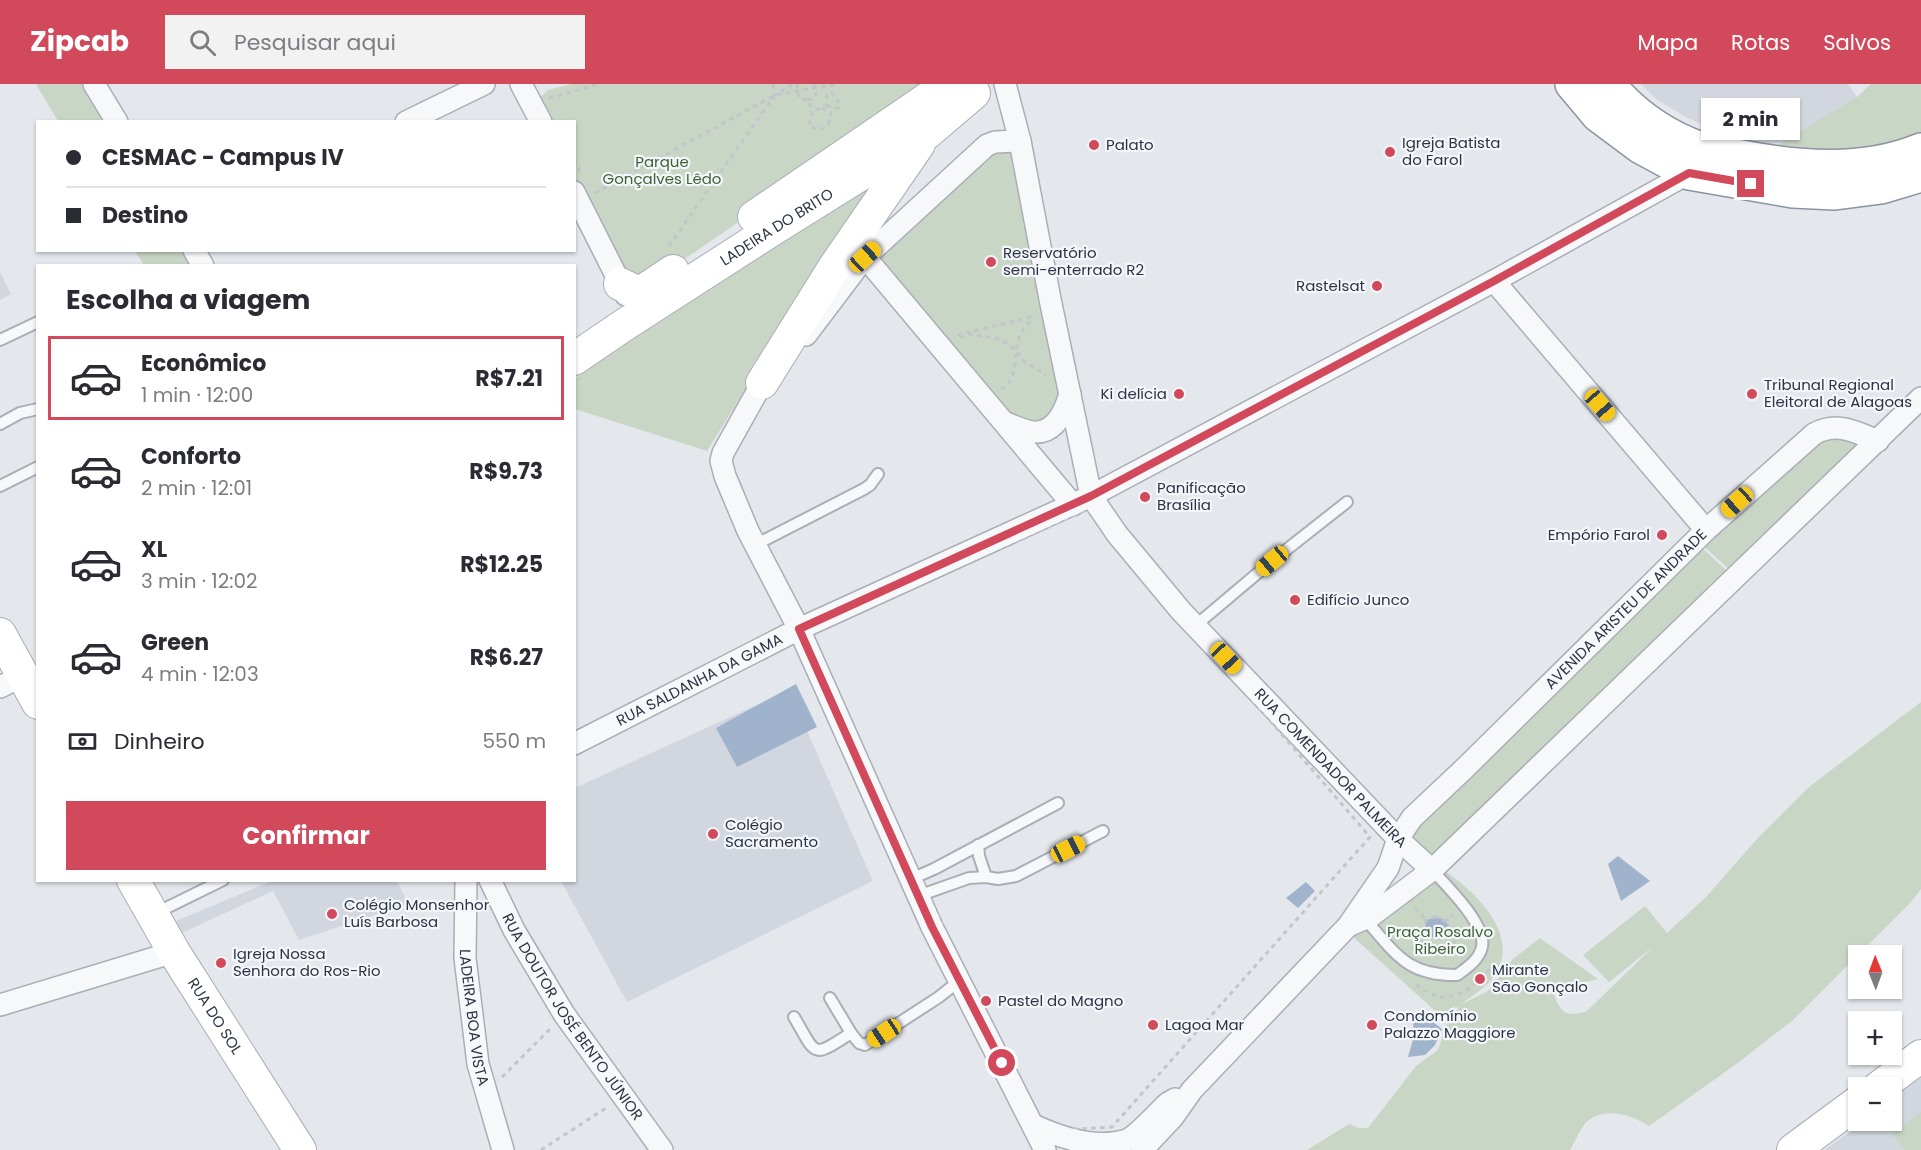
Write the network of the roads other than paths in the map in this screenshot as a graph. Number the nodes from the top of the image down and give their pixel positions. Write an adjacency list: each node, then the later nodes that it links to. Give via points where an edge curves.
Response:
1 (94, 84): 9 (street)
2 (484, 84): 10 (street)
3 (522, 84): 11 (street)
4 (1005, 84): 13 (street, RUA COMENDADOR PALMEIRA)
5 (1572, 84): 16 (highway, via 1598,115 1641,147)
6 (1608, 84): 15 (highway, via 1639,115 1701,149)
7 (1631, 84): 15 (highway, via 1656,111 1693,131 1746,151)
8 (962, 88): 12 (main road, LADEIRA DO BRITO); 21 (main road, LADEIRA DO BRITO, via 637,292)
9 (116, 120)
10 (410, 120)
11 (540, 120)
12 (927, 133): 21 (main road, LADEIRA DO BRITO); 25 (main road, via 835,266)
13 (1020, 141): 19 (street, via 987,146); 26 (street, RUA COMENDADOR PALMEIRA, via 1051,314)
14 (1921, 150): 15 (highway, via 1899,159 1865,165)
15 (1815, 166)
16 (1689, 173): 17 (highway, via 1793,191 1835,193 1881,187); 20 (street, RUA SALDANHA DA GAMA)
17 (1921, 175)
18 (577, 198): 21 (street)
19 (865, 257): 25 (street, via 815,325); 29 (street, RUA COMENDADOR PALMEIRA)
20 (1494, 281): 35 (street, RUA SALDANHA DA GAMA); 37 (street)
21 (631, 304): 24 (main road, LADEIRA DO BRITO)
22 (36, 323): 23 (lane)
23 (0, 340)
24 (576, 357)
25 (762, 383): 38 (street, via 721,461)
26 (1068, 384): 29 (street, via 1066,410 1042,432); 35 (street, RUA COMENDADOR PALMEIRA)
27 (1921, 398): 31 (street)
28 (36, 409): 30 (lane)
29 (1005, 423): 35 (street, RUA COMENDADOR PALMEIRA)
30 (0, 424)
31 (1878, 441): 37 (street, AVENIDA ARISTEU DE ANDRADE, via 1843,427 1824,428); 48 (street)
32 (36, 468): 34 (lane)
33 (878, 474): 38 (lane, via 870,486)
34 (0, 486)
35 (1082, 500): 39 (street, RUA COMENDADOR PALMEIRA, via 1117,534); 40 (street, RUA SALDANHA DA GAMA)
36 (1347, 502): 39 (lane)
37 (1706, 530): 46 (street, AVENIDA ARISTEU DE ANDRADE, via 1412,818)
38 (755, 545): 40 (street)
39 (1195, 626): 46 (street, RUA COMENDADOR PALMEIRA)
40 (799, 629): 43 (street, RUA SALDANHA DA GAMA); 54 (street)
41 (0, 634): 42 (main road)
42 (25, 683)
43 (576, 743)
44 (1058, 802): 47 (lane)
45 (1103, 831): 49 (lane, via 1016,876)
46 (1398, 839): 48 (street, RUA COMENDADOR PALMEIRA); 56 (street, AVENIDA ARISTEU DE ANDRADE, via 1388,867)
47 (978, 844): 49 (lane); 54 (lane)
48 (1432, 870): 56 (street); 56 (lane, via 1477,924 1482,943 1473,963 1457,975 1427,973 1401,960)
49 (986, 877): 54 (lane)
50 (134, 882): 55 (main road, RUA DO SOL)
51 (219, 882): 55 (lane)
52 (466, 882): 70 (street, LADEIRA BOA VISTA, via 465,958 478,1064)
53 (491, 882): 71 (street, RUA DOUTOR JOSÉ BENTO JÚNIOR, via 514,930 564,1014)
54 (919, 886): 58 (street)
55 (152, 915): 57 (main road, RUA DO SOL)
56 (1356, 922): 65 (street)
57 (174, 952): 60 (street); 69 (main road, RUA DO SOL)
58 (959, 981): 62 (lane, via 865,1045); 67 (street)
59 (830, 998): 62 (lane)
60 (0, 1005)
61 (794, 1017): 62 (lane, via 812,1048 818,1051)
62 (851, 1033)
63 (1921, 1056): 64 (main road)
64 (1893, 1077)
65 (1192, 1090): 68 (street, via 1168,1103 1128,1140); 73 (street)
66 (1848, 1109): 74 (main road)
67 (1033, 1125): 68 (street, via 1061,1138); 72 (street)
68 (1107, 1148)
69 (300, 1150)
70 (503, 1150)
71 (662, 1150)
72 (1045, 1150)
73 (1142, 1150)
74 (1793, 1150)

